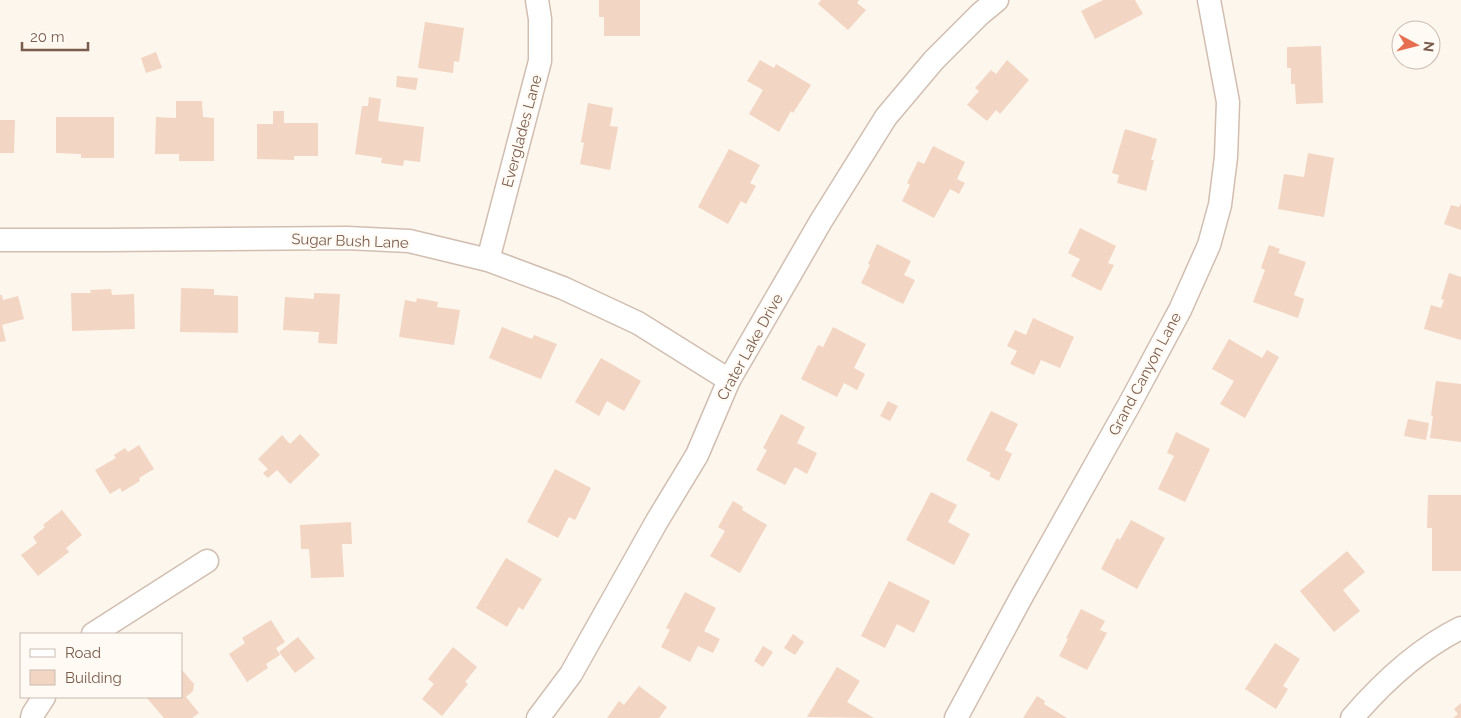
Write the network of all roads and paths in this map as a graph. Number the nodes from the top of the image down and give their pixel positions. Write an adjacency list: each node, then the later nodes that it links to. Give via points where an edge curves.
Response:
1 (537, 0): 5 (street, Everglades Lane, via 540,61)
2 (996, 0): 6 (street, Crater Lake Drive, via 934,60 886,117 821,221)
3 (1209, 0): 13 (street, Grand Canyon Lane, via 1228,102 1220,205 1209,245 1180,310)
4 (0, 240): 5 (street, Sugar Bush Lane, via 346,238 409,241)
5 (488, 260): 6 (street, Sugar Bush Lane, via 563,288 638,323)
6 (729, 380): 12 (street, Crater Lake Drive, via 697,455 571,674)
7 (206, 561): 9 (street)
8 (1461, 628): 14 (street, via 1410,660)
9 (95, 633)
10 (43, 698): 11 (street)
11 (32, 718)
12 (538, 718)
13 (956, 718)
14 (1352, 718)

